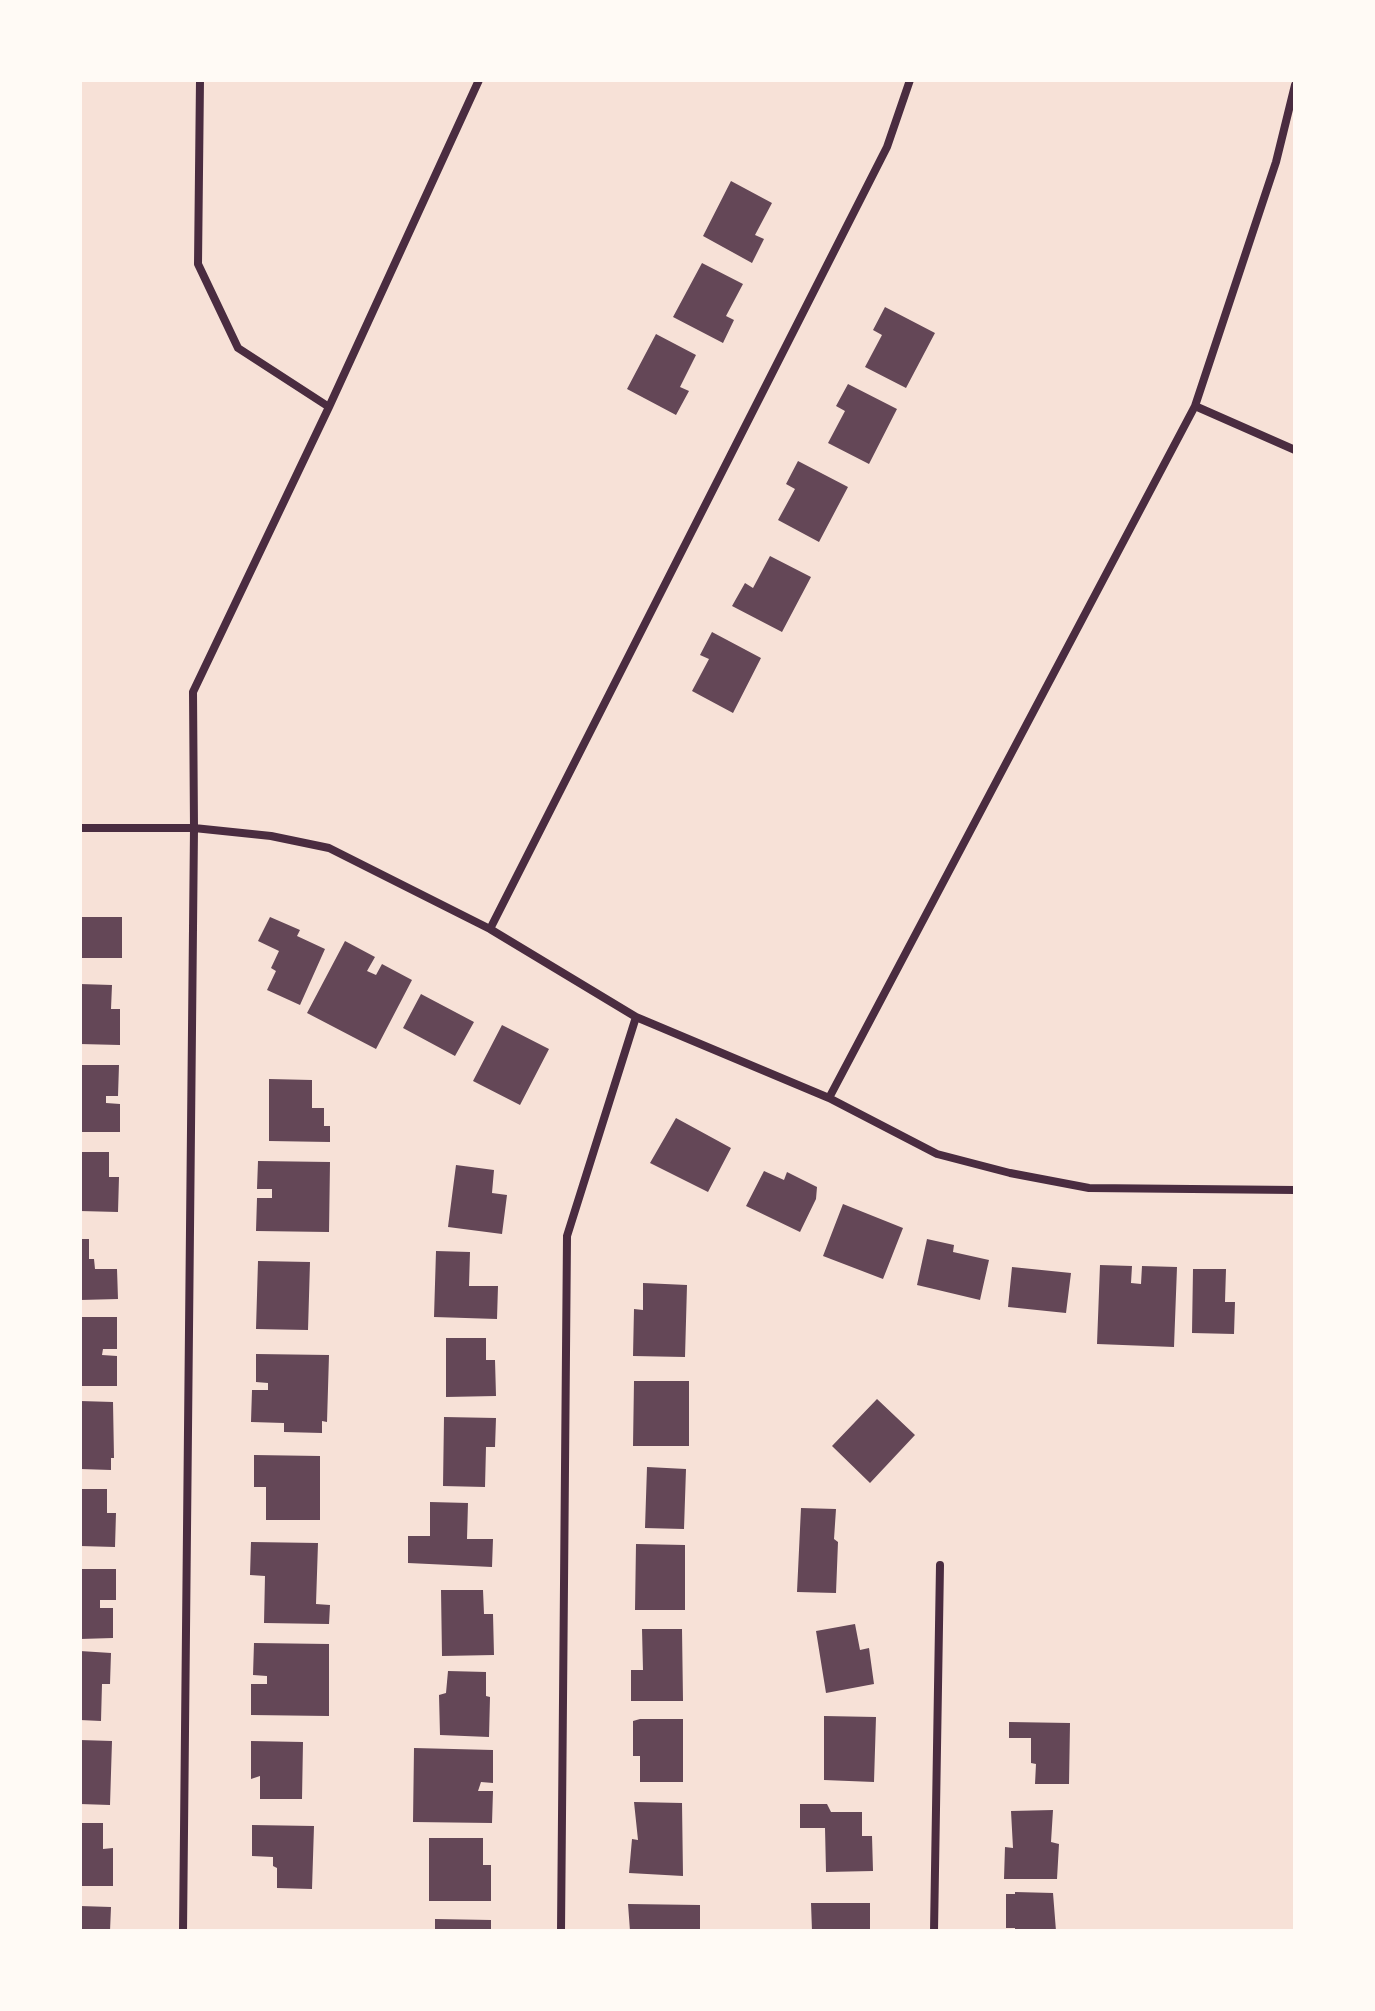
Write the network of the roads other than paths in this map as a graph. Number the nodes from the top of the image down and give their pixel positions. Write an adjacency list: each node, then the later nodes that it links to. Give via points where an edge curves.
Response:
1 (200, 80): 6 (street, via 198,264 238,348)
2 (479, 80): 6 (street)
3 (910, 80): 10 (street, via 887,147)
4 (1295, 85): 5 (street, via 1276,162)
5 (1195, 406): 7 (street); 12 (street)
6 (329, 407): 9 (street, via 193,692)
7 (1295, 450)
8 (80, 828): 9 (street)
9 (194, 828): 10 (street, via 329,848); 15 (street)
10 (490, 929): 11 (street)
11 (636, 1017): 12 (street); 16 (street, via 567,1236)
12 (829, 1098): 13 (street, via 937,1154 1010,1173 1089,1188)
13 (1295, 1190)
14 (940, 1565): 17 (street)
15 (183, 1931)
16 (561, 1931)
17 (934, 1931)

